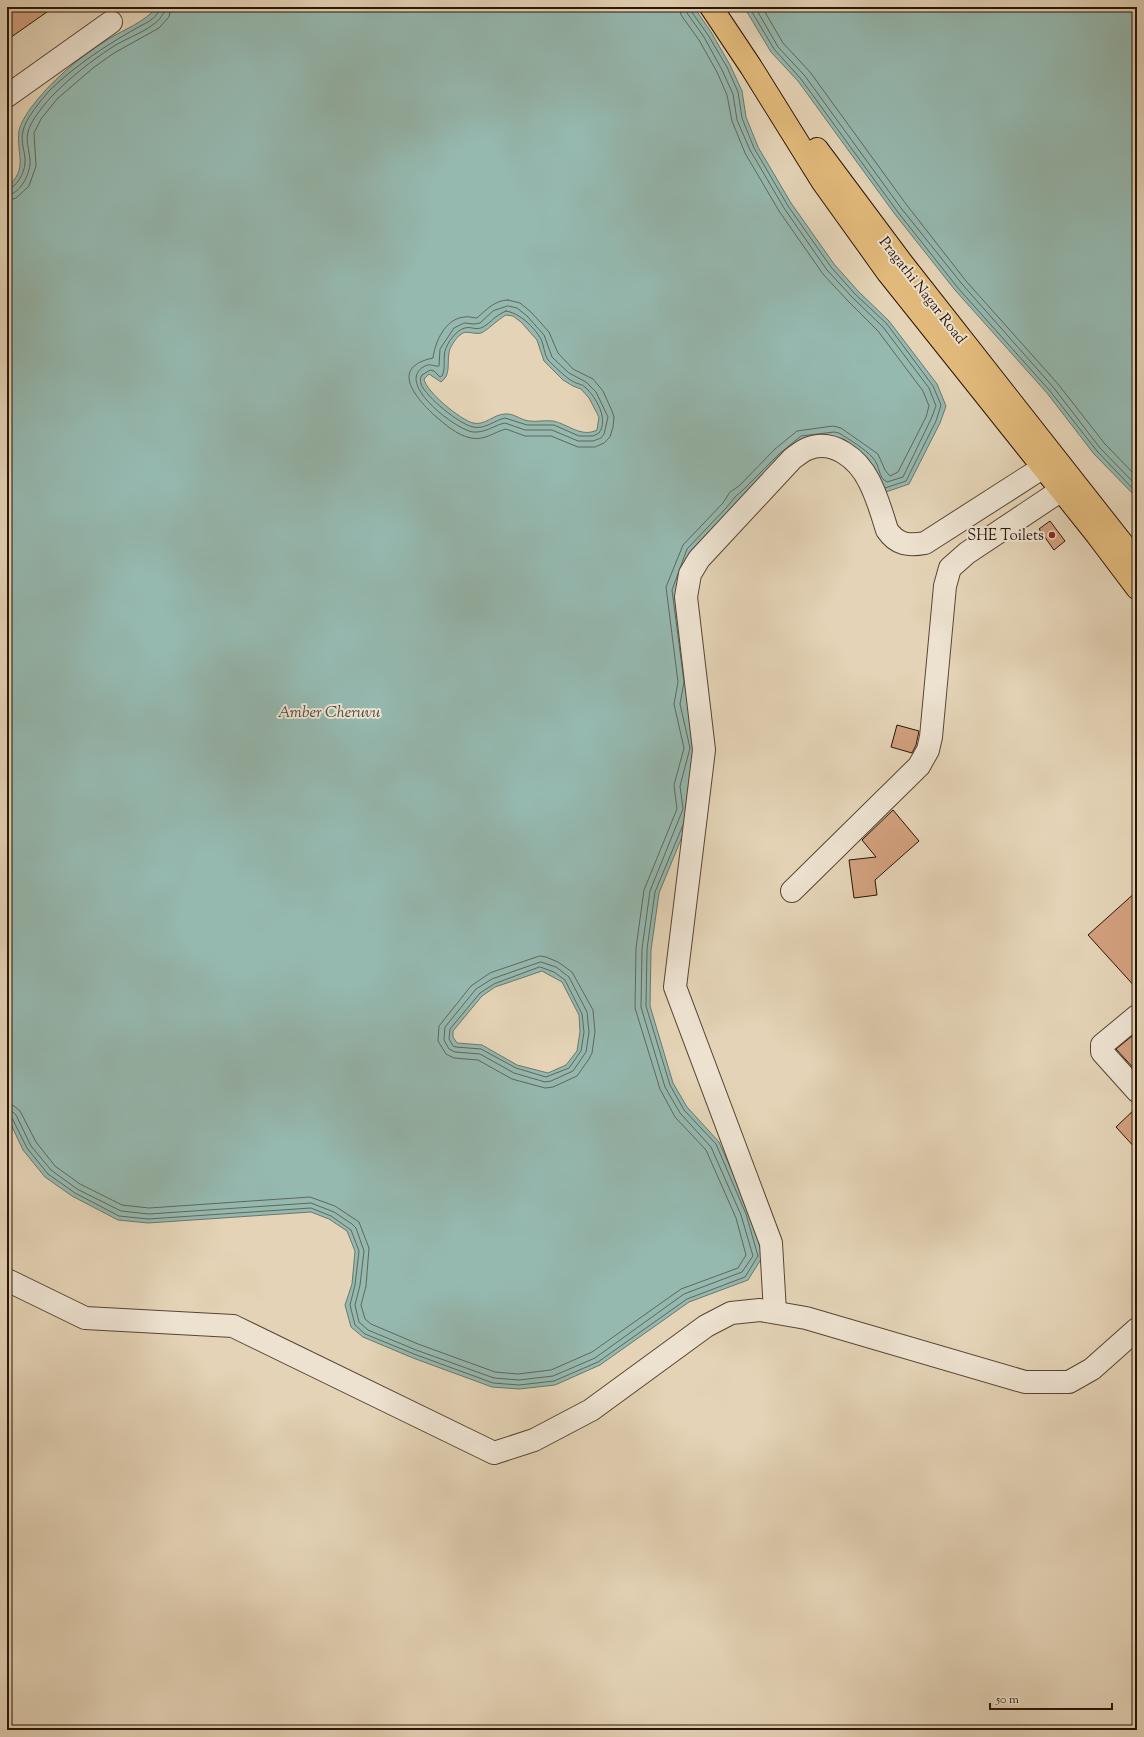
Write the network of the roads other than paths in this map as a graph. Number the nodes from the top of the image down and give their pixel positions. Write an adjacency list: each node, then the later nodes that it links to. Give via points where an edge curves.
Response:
1 (711, 7): 5 (main road, Pragathi Nagar Road, via 822,180 888,273)
2 (724, 7): 7 (main road, Pragathi Nagar Road, via 811,141 902,263)
3 (111, 22): 4 (street)
4 (7, 96)
5 (1042, 468): 6 (main road, Pragathi Nagar Road); 13 (street, via 925,543 900,544 891,536 870,481 860,467 837,448 823,446 807,449 792,459 699,559 690,574 686,597 704,750 675,987 771,1243)
6 (1060, 491): 8 (main road, Pragathi Nagar Road); 9 (street, via 967,553 950,568 945,586 928,750 919,766)
7 (1137, 562)
8 (1137, 588)
9 (792, 891)
10 (1137, 1016): 11 (street, via 1102,1045 1102,1052)
11 (1137, 1091)
12 (7, 1280): 13 (street, via 85,1318 233,1326 494,1453 534,1440 591,1410 706,1326 731,1313 760,1310)
13 (775, 1312): 14 (street, via 806,1318 1025,1382 1069,1382 1092,1369)
14 (1137, 1329)

